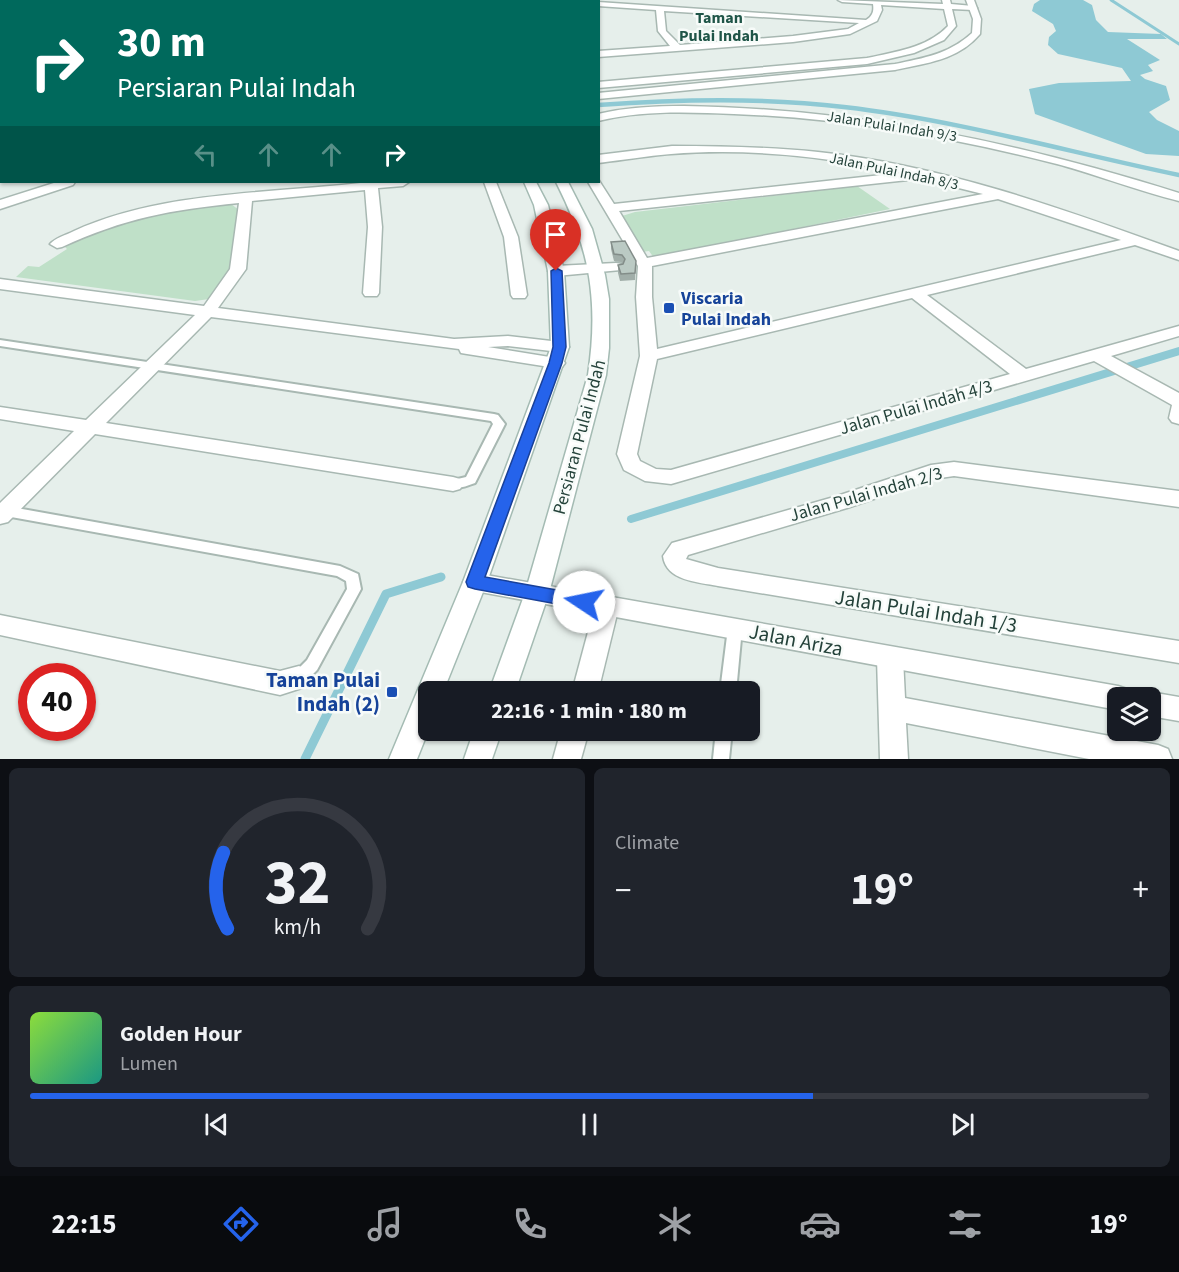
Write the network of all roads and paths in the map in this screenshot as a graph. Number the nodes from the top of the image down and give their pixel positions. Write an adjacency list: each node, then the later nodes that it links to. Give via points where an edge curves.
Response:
1 (701, 0): 8 (street)
2 (842, 0): 3 (street)
3 (877, 2): 4 (street); 9 (street, via 876,15)
4 (947, 3): 6 (street); 12 (street, via 952,26 948,33 911,51 882,58)
5 (600, 4): 7 (street)
6 (971, 4): 13 (street, via 978,27 973,38 924,62)
7 (660, 8): 8 (street); 10 (street, via 657,23 662,34)
8 (694, 10): 9 (street)
9 (870, 21): 10 (street, via 850,30 818,36)
10 (679, 48): 11 (street)
11 (600, 54)
12 (600, 85)
13 (600, 96)
14 (600, 117): 25 (street, Jalan Pulai Indah 9/3, via 659,110 749,111 881,122 1080,165)
15 (600, 159): 16 (street, Jalan Pulai Indah 8/3, via 763,150 843,159)
16 (921, 175): 24 (street, Jalan Pulai Indah 8/3); 28 (street)
17 (65, 183): 27 (street)
18 (387, 183): 23 (street)
19 (490, 183): 38 (street, via 511,237)
20 (530, 183): 34 (street, via 541,204)
21 (563, 183): 33 (street, Persiaran Pulai Indah)
22 (595, 183): 28 (street)
23 (371, 184): 26 (street); 36 (street, via 375,227)
24 (999, 195): 29 (street, Jalan Pulai Indah 8/3); 32 (street)
25 (1179, 197)
26 (246, 198): 30 (street, via 135,214 94,226); 39 (street, via 238,269)
27 (0, 205)
28 (612, 208): 32 (street)
29 (1137, 240): 31 (street, Jalan Pulai Indah 8/3); 37 (street)
30 (57, 244)
31 (1179, 256)
32 (638, 263): 43 (street)
33 (608, 265): 34 (street); 57 (street, Persiaran Pulai Indah, via 597,375)
34 (555, 268): 42 (street)
35 (0, 284): 39 (street)
36 (371, 293)
37 (915, 293): 43 (street); 46 (street)
38 (519, 295)
39 (209, 310): 42 (street, via 454,344 484,353); 45 (street)
40 (1179, 331): 44 (street, Jalan Pulai Indah 4/3)
41 (0, 343): 45 (lane)
42 (558, 355): 56 (street)
43 (649, 356): 46 (street, Jalan Pulai Indah 4/3, via 627,454 631,465 652,476 671,477)
44 (1097, 356): 46 (street, Jalan Pulai Indah 4/3); 47 (street)
45 (154, 365): 51 (street); 52 (lane, via 494,418 499,424 471,480)
46 (1023, 375)
47 (1179, 401)
48 (1179, 408): 50 (street)
49 (0, 413): 51 (street)
50 (1179, 418)
51 (91, 427): 52 (street); 54 (street)
52 (453, 484)
53 (1179, 499): 55 (street, Jalan Pulai Indah 2/3, via 954,469 931,472 680,549 674,556)
54 (2, 512): 63 (lane, via 340,571 353,578 354,589 312,665)
55 (675, 563): 61 (street, Jalan Pulai Indah 1/3, via 683,569 718,577)
56 (475, 582): 57 (street, Jalan Ariza); 64 (street)
57 (537, 592): 58 (street, Jalan Ariza); 65 (street, Persiaran Pulai Indah)
58 (607, 606): 60 (street, Jalan Ariza); 66 (street)
59 (0, 625): 63 (street, via 280,683)
60 (735, 628): 62 (street, Jalan Ariza); 67 (lane)
61 (1179, 652)
62 (890, 658): 68 (street, Jalan Ariza); 70 (street)
63 (299, 678)
64 (435, 681)
65 (506, 681)
66 (588, 681)
67 (729, 681)
68 (1107, 697)
69 (1161, 706): 71 (street)
70 (892, 708): 80 (street); 81 (street)
71 (1179, 709)
72 (418, 722): 76 (street)
73 (484, 741): 77 (street)
74 (571, 741): 78 (street)
75 (723, 741): 79 (lane)
76 (403, 759)
77 (478, 759)
78 (567, 759)
79 (721, 759)
80 (894, 759)
81 (1158, 759)

